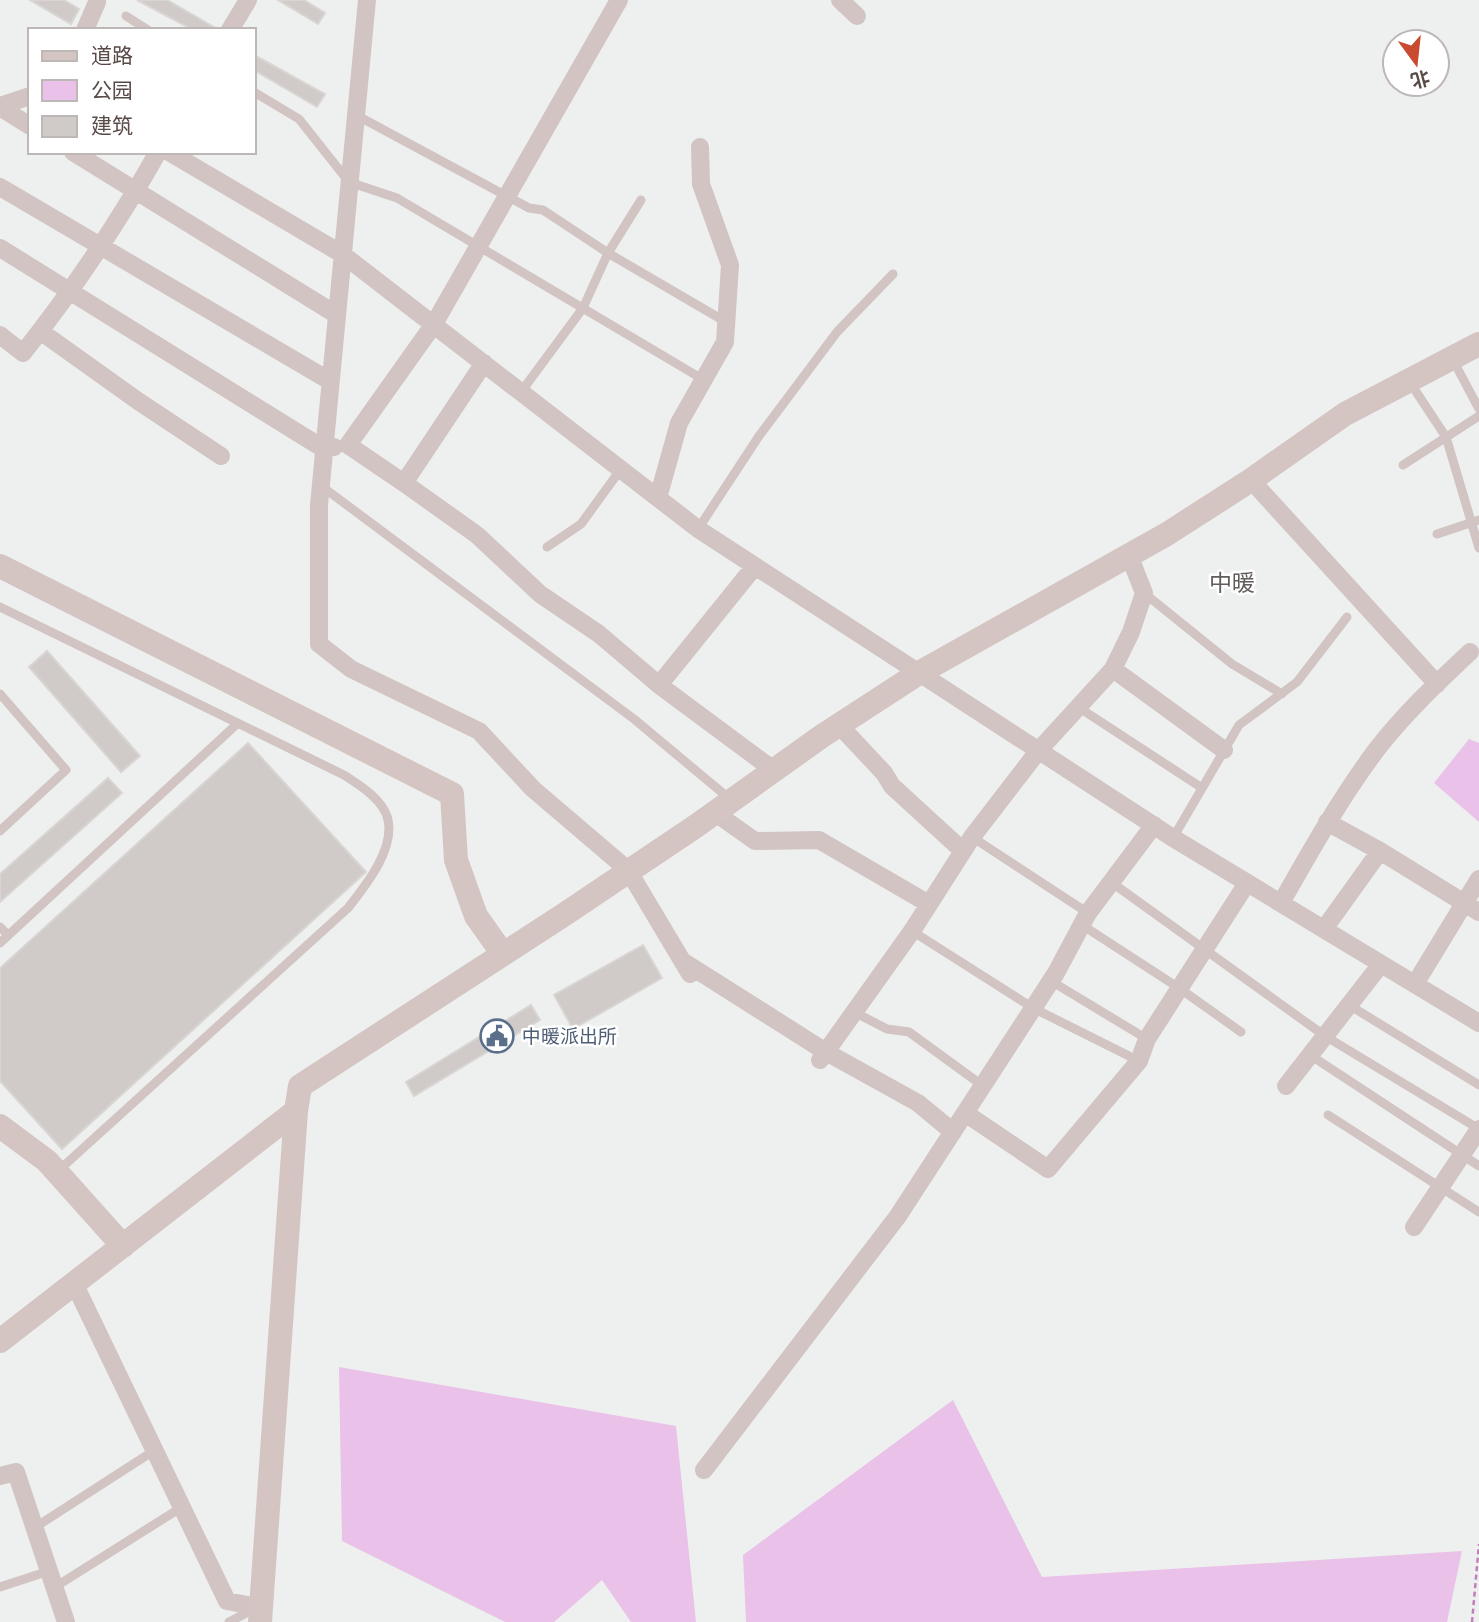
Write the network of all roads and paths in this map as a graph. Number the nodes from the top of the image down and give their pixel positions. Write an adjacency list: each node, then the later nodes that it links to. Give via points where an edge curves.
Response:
1 (248, 0): 10 (street)
2 (366, 0): 14 (street)
3 (619, 0): 23 (street)
4 (839, 0): 7 (street)
5 (97, 2): 8 (street)
6 (126, 16): 9 (lane)
7 (857, 16)
8 (86, 28)
9 (145, 28)
10 (231, 28)
11 (256, 93): 20 (lane, via 299,119)
12 (28, 97): 13 (street)
13 (0, 107): 15 (street)
14 (355, 114): 20 (street); 23 (lane)
15 (28, 124)
16 (700, 147): 34 (street, via 701,184 730,265)
17 (76, 154): 22 (street)
18 (157, 154): 22 (street)
19 (172, 154): 29 (street)
20 (349, 182): 26 (lane, via 397,198); 29 (street)
21 (0, 187): 25 (street)
22 (136, 191): 25 (street); 33 (street)
23 (507, 195): 26 (street); 28 (lane, via 529,208 543,210)
24 (641, 200): 28 (lane)
25 (101, 246): 31 (street); 42 (street)
26 (478, 246): 32 (lane); 35 (street)
27 (0, 248): 31 (street)
28 (608, 253): 32 (lane); 34 (lane)
29 (342, 254): 33 (street); 35 (street)
30 (893, 274): 58 (lane, via 837,332 759,436)
31 (71, 292): 36 (street); 49 (street)
32 (583, 309): 41 (lane); 44 (lane)
33 (337, 315): 42 (street)
34 (726, 322): 41 (street, via 724,342)
35 (434, 324): 40 (street); 48 (street)
36 (40, 331): 37 (street, via 23,354); 50 (street)
37 (0, 335)
38 (1479, 344): 39 (street)
39 (1452, 358): 43 (street); 45 (lane)
40 (484, 363): 44 (street); 54 (street)
41 (704, 380): 56 (street, via 679,423)
42 (330, 381): 49 (street)
43 (1409, 381): 47 (lane); 53 (street, via 1345,414)
44 (521, 392): 52 (street)
45 (1479, 409)
46 (1479, 416): 47 (lane)
47 (1446, 438): 51 (lane); 57 (lane)
48 (348, 445): 49 (street); 54 (street)
49 (324, 449): 55 (street)
50 (221, 456)
51 (1403, 466)
52 (621, 469): 56 (street); 60 (lane, via 581,524)
53 (1251, 480): 62 (street); 71 (street)
54 (404, 483): 72 (street, via 477,535 540,594 599,634)
55 (320, 485): 82 (lane, via 634,719); 89 (street, via 319,644 351,669 479,731 533,789)
56 (658, 498): 58 (street)
57 (1475, 522): 59 (lane); 61 (lane)
58 (698, 529): 64 (street)
59 (1437, 534)
60 (547, 547)
61 (1479, 548)
62 (1129, 555): 65 (street); 70 (street)
63 (0, 566): 103 (street, via 453,794 456,860 476,916)
64 (755, 566): 70 (street); 72 (street)
65 (1144, 593): 69 (street); 74 (lane, via 1232,664)
66 (0, 607): 76 (lane)
67 (1347, 617): 74 (lane, via 1297,682)
68 (1470, 653): 71 (street)
69 (1113, 669): 75 (street); 79 (street)
70 (919, 673): 77 (street); 78 (street)
71 (1437, 684): 83 (street, via 1378,747)
72 (659, 685): 80 (street)
73 (0, 694): 85 (lane, via 66,770)
74 (1282, 694): 79 (lane, via 1239,725)
75 (1078, 707): 78 (street); 81 (lane)
76 (238, 723): 100 (lane); 129 (lane, via 344,775 370,793 387,816 387,842 372,879 348,908)
77 (839, 725): 80 (street); 87 (street, via 892,786)
78 (1039, 750): 84 (street); 87 (street)
79 (1224, 750): 81 (lane)
80 (775, 771): 82 (street)
81 (1202, 788): 86 (lane)
82 (723, 807): 89 (street); 94 (street, via 755,841 819,840)
83 (1327, 822): 88 (street); 93 (street)
84 (1154, 825): 86 (street); 91 (street)
85 (0, 831)
86 (1173, 838): 92 (street)
87 (968, 844): 94 (street); 96 (lane)
88 (1380, 851): 95 (street); 98 (street)
89 (628, 870): 103 (street); 116 (street, via 686,967)
90 (1479, 878): 95 (street)
91 (1111, 882): 96 (street); 102 (lane)
92 (1247, 883): 93 (street); 102 (street)
93 (1281, 903): 98 (street)
94 (929, 904): 99 (street)
95 (1472, 908): 106 (street)
96 (1085, 919): 105 (street); 107 (lane)
97 (0, 927): 100 (lane)
98 (1324, 929): 104 (street)
99 (912, 931): 109 (lane); 110 (street)
100 (8, 935): 101 (lane)
101 (0, 943)
102 (1205, 949): 107 (street); 113 (lane)
103 (503, 954): 121 (street, via 300,1086)
104 (1381, 964): 106 (street); 108 (street)
105 (1051, 981): 109 (street); 114 (lane)
106 (1415, 985): 111 (street)
107 (1179, 988): 112 (lane); 114 (street)
108 (1349, 1005): 113 (street); 120 (lane)
109 (1033, 1008): 117 (lane); 118 (street)
110 (854, 1012): 116 (street); 118 (lane, via 887,1029 909,1032)
111 (1479, 1023)
112 (1241, 1032)
113 (1325, 1036): 115 (street); 125 (lane)
114 (1147, 1039): 117 (street)
115 (1310, 1055): 119 (street); 127 (lane)
116 (823, 1056): 126 (street, via 918,1103)
117 (1139, 1061): 122 (street, via 1048,1169)
118 (983, 1086): 122 (street)
119 (1286, 1086)
120 (1479, 1086)
121 (296, 1111): 133 (street); 144 (street)
122 (965, 1113): 126 (street)
123 (1328, 1115): 130 (lane)
124 (0, 1126): 129 (street)
125 (1479, 1129): 127 (street)
126 (953, 1132): 137 (street, via 898,1216)
127 (1462, 1155): 128 (lane); 130 (street)
128 (1479, 1166)
129 (57, 1172): 133 (street)
130 (1441, 1187): 131 (lane); 132 (street)
131 (1479, 1212)
132 (1414, 1227)
133 (122, 1246): 134 (street)
134 (74, 1283): 135 (street); 136 (street)
135 (0, 1341)
136 (155, 1450): 139 (street); 140 (lane)
137 (704, 1470)
138 (0, 1476): 140 (street, via 16,1472)
139 (182, 1507): 142 (lane); 144 (street, via 228,1601)
140 (34, 1528): 142 (street)
141 (1479, 1544): 147 (path)
142 (52, 1579): 143 (lane); 145 (street)
143 (0, 1587)
144 (259, 1615): 146 (lane)
145 (66, 1622)
146 (229, 1622)
147 (1472, 1622)

